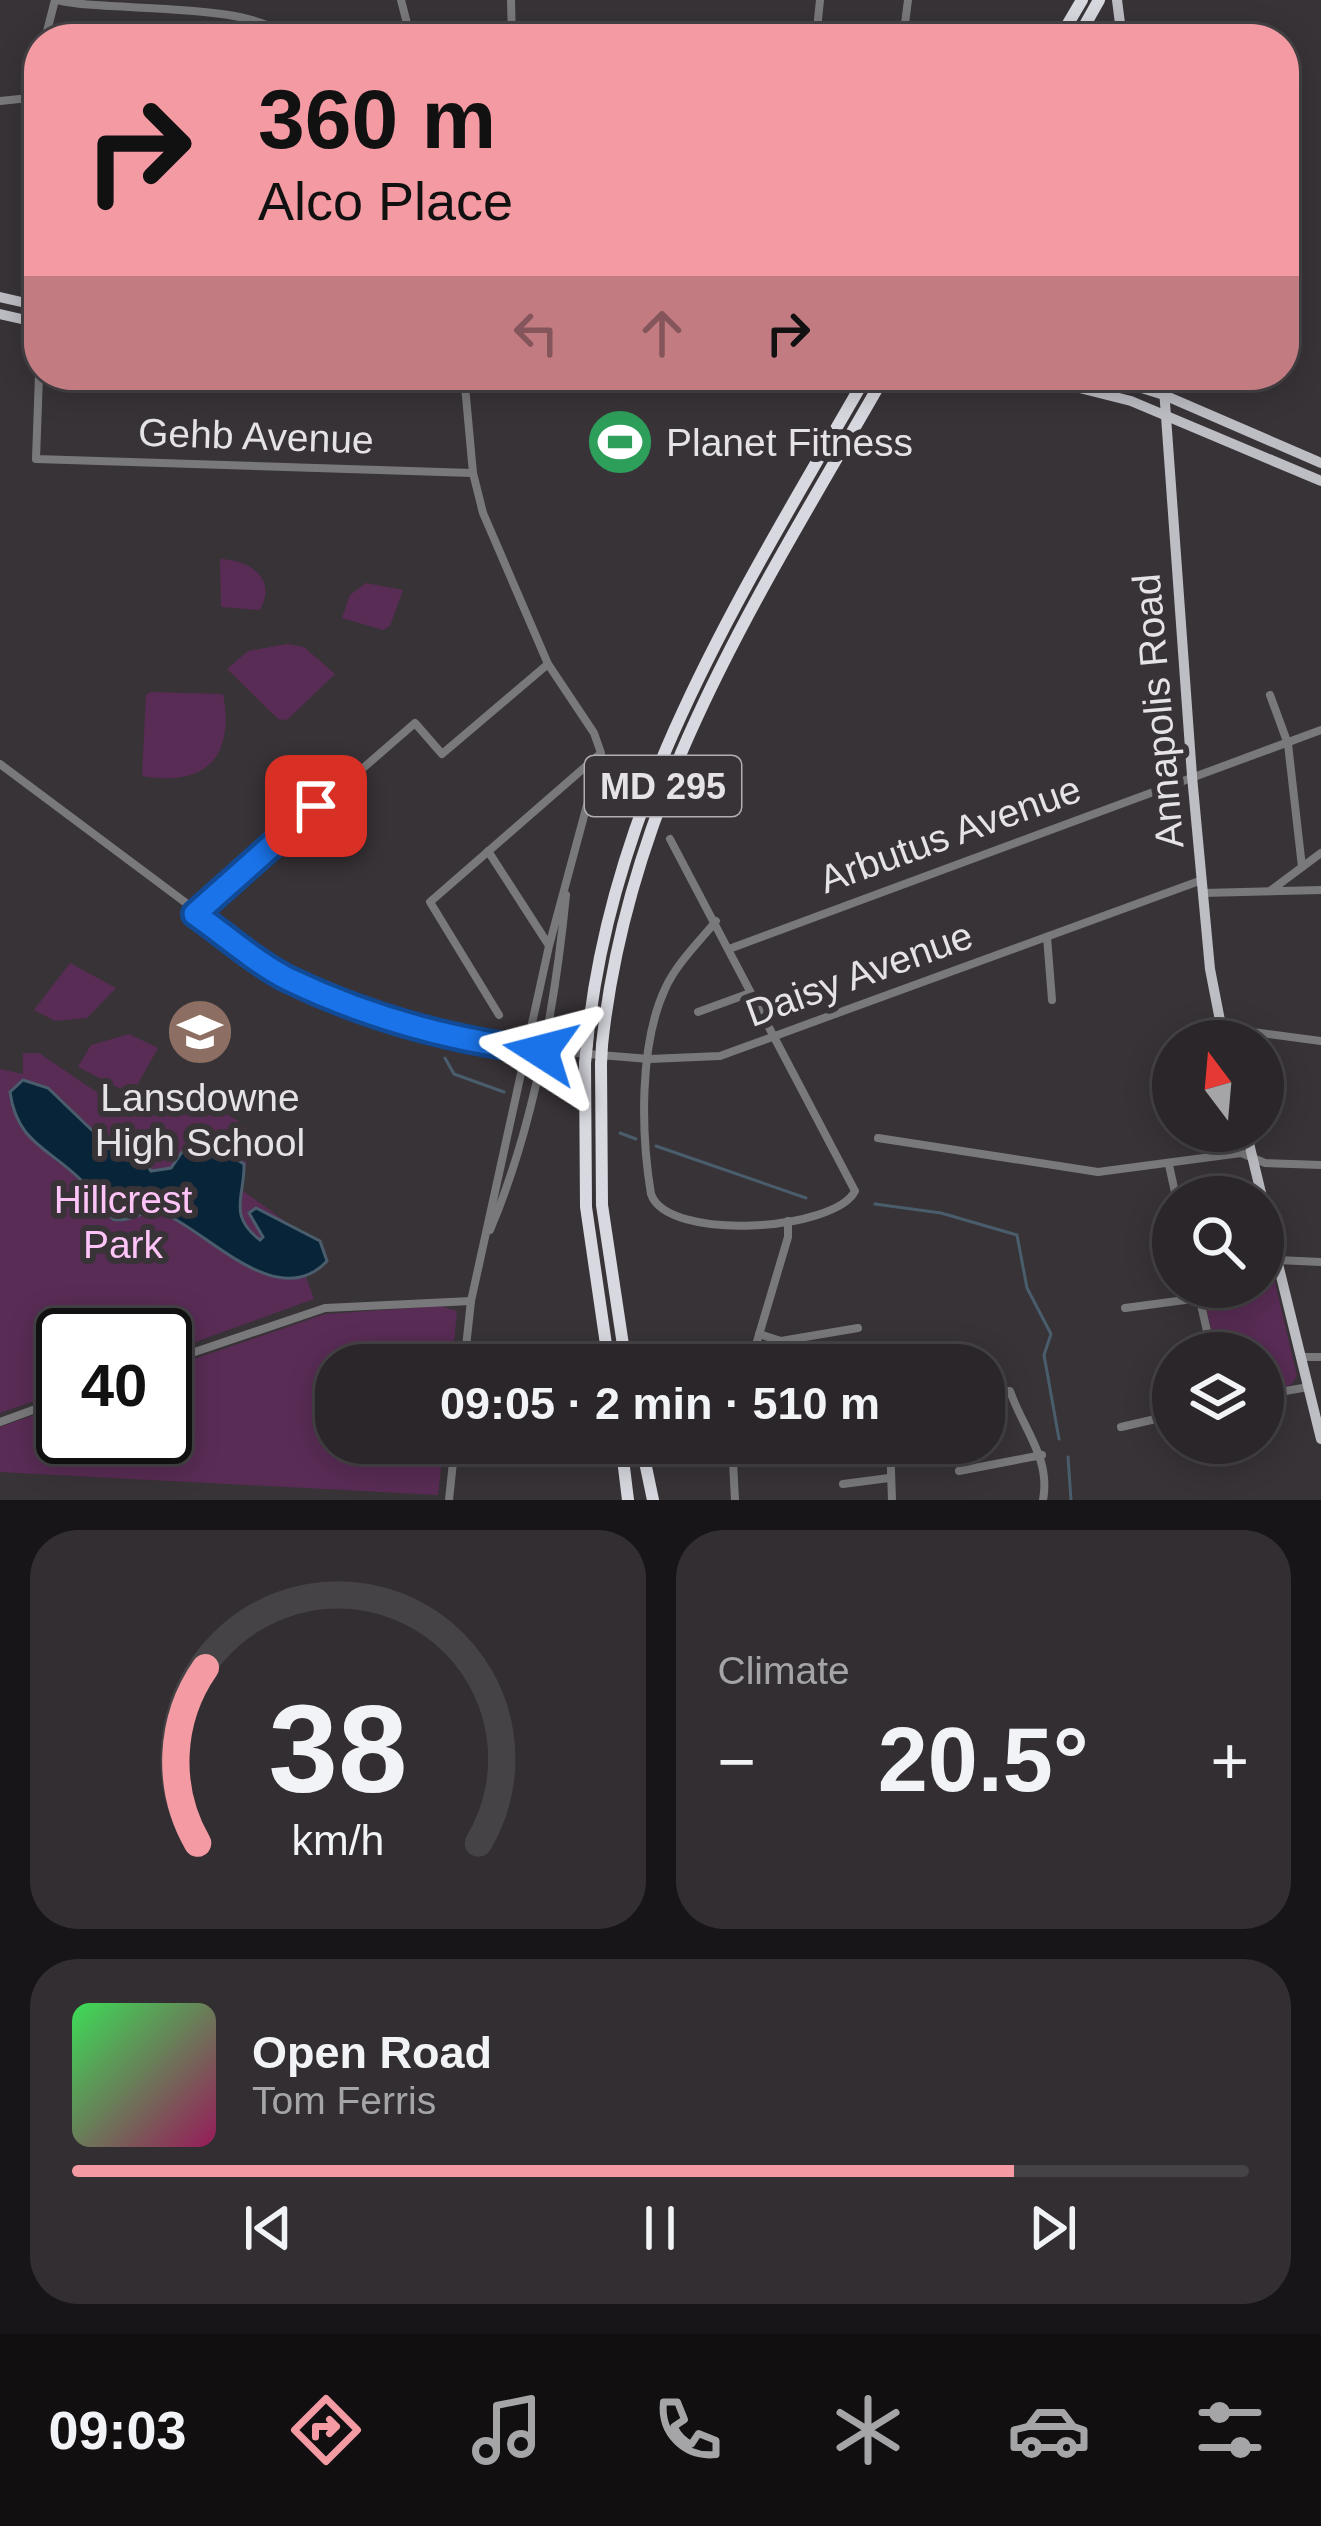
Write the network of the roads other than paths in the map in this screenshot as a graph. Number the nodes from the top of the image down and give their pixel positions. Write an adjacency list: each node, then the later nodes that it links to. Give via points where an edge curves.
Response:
1 (56, 0): 2 (street, via 148,1)
2 (271, 24)
3 (38, 390): 13 (street, Gehb Avenue, via 36,459)
4 (465, 390): 13 (street)
5 (859, 390): 64 (highway, MD 295, bridge, via 663,746 612,894 585,1063 585,1189)
6 (876, 390): 65 (highway, MD 295, bridge, via 734,641 669,774 627,898 601,1064 602,1205)
7 (1081, 390): 11 (main road)
8 (1148, 390): 10 (main road)
9 (1164, 390): 10 (main road, Annapolis Road)
10 (1164, 395): 11 (main road, Annapolis Road); 12 (main road)
11 (1166, 414): 14 (main road); 21 (main road, Annapolis Road)
12 (1321, 463)
13 (473, 473): 15 (street)
14 (1321, 481)
15 (548, 664): 19 (street); 30 (street, via 442,754 415,723)
16 (1270, 695): 18 (street)
17 (1321, 730): 18 (street, Arbutus Avenue)
18 (1288, 744): 21 (street, Arbutus Avenue); 25 (street)
19 (601, 754): 23 (street); 26 (street)
20 (0, 764): 30 (street, Daisy Avenue)
21 (1192, 776): 27 (main road, Annapolis Road); 34 (street, Arbutus Avenue)
22 (670, 839): 31 (street)
23 (488, 851): 33 (street); 38 (street, via 430,902)
24 (1321, 853): 25 (street)
25 (1302, 867): 29 (street)
26 (569, 868): 33 (street); 44 (street)
27 (1203, 887): 29 (street, Daisy Avenue); 32 (street, Daisy Avenue); 39 (main road, Annapolis Road)
28 (1321, 890): 29 (street, Daisy Avenue)
29 (1270, 891)
30 (195, 914): 43 (street, Daisy Avenue, via 285,977 357,1008)
31 (716, 921): 34 (street); 45 (street, via 664,990)
32 (1046, 937): 36 (street); 40 (street, Daisy Avenue)
33 (549, 946): 43 (street)
34 (729, 949): 35 (street)
35 (750, 993): 37 (street); 40 (street)
36 (1052, 1000)
37 (698, 1012)
38 (499, 1015)
39 (1220, 1020)
40 (774, 1037): 45 (street, Daisy Avenue, via 719,1056); 53 (street, via 854,1195)
41 (1284, 1038): 42 (street)
42 (1321, 1041)
43 (526, 1049): 44 (street, Daisy Avenue); 54 (street)
44 (541, 1051): 45 (street, Daisy Avenue); 54 (street, via 516,1162)
45 (650, 1059): 53 (street, via 647,1152 656,1207 747,1228)
46 (878, 1138): 50 (street, via 1098,1172)
47 (1251, 1152): 48 (main road)
48 (1252, 1158): 49 (street); 50 (street, via 1240,1153); 52 (main road)
49 (1321, 1165)
50 (1169, 1166): 51 (street)
51 (1171, 1176)
52 (1256, 1176)
53 (788, 1221): 62 (street)
54 (483, 1248): 58 (street)
55 (1284, 1261): 56 (street)
56 (1321, 1262)
57 (1284, 1290): 68 (main road)
58 (471, 1300): 63 (street); 67 (street, via 325,1308)
59 (1152, 1302): 60 (street)
60 (1125, 1308)
61 (858, 1328): 62 (street, via 793,1340)
62 (759, 1334): 66 (street)
63 (466, 1344)
64 (606, 1344)
65 (623, 1344)
66 (756, 1344)
67 (192, 1354)
68 (1300, 1357): 69 (street); 70 (main road)
69 (1321, 1358)
70 (1308, 1387): 72 (street); 77 (main road)
71 (1005, 1391): 78 (street)
72 (1284, 1391)
73 (36, 1409): 75 (street)
74 (1152, 1420): 76 (street)
75 (0, 1422)
76 (1121, 1427)
77 (1321, 1439)
78 (1042, 1455): 84 (street); 92 (street)
79 (453, 1464): 87 (street)
80 (623, 1464): 88 (highway)
81 (645, 1464): 89 (highway)
82 (733, 1464): 90 (street)
83 (890, 1464): 85 (street)
84 (959, 1471)
85 (890, 1478): 86 (street); 91 (street)
86 (843, 1484)
87 (449, 1500)
88 (628, 1500)
89 (653, 1500)
90 (735, 1500)
91 (892, 1500)
92 (1043, 1500)

